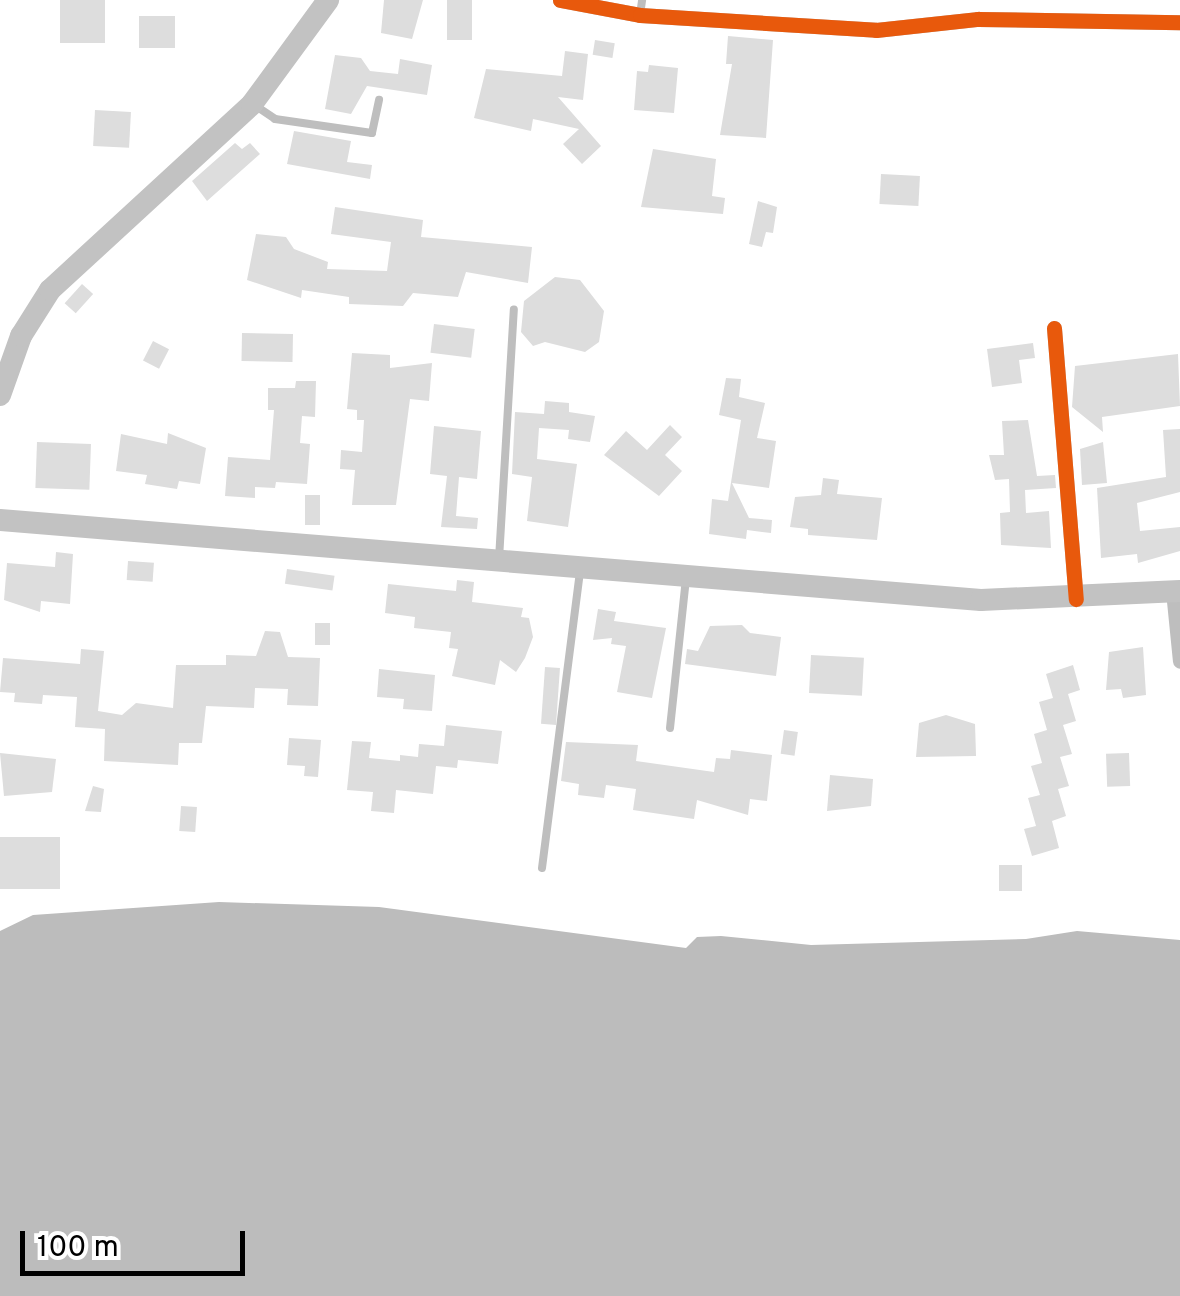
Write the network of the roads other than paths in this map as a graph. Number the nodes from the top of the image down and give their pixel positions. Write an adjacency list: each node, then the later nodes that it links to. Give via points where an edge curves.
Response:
1 (328, 0): 6 (main road)
2 (560, 0): 3 (street)
3 (641, 8): 4 (street, via 902,30 978,19)
4 (1180, 22)
5 (379, 100): 6 (lane, via 372,133 275,119)
6 (252, 104): 9 (main road, via 50,290 20,336)
7 (514, 308): 11 (lane)
8 (1054, 328): 15 (street)
9 (0, 395)
10 (0, 520): 11 (main road)
11 (499, 563): 12 (main road)
12 (580, 571): 13 (main road); 18 (lane)
13 (686, 578): 15 (main road, via 981,600); 17 (lane)
14 (1176, 591): 15 (main road); 16 (street)
15 (1076, 598)
16 (1180, 661)
17 (670, 728)
18 (542, 868)

